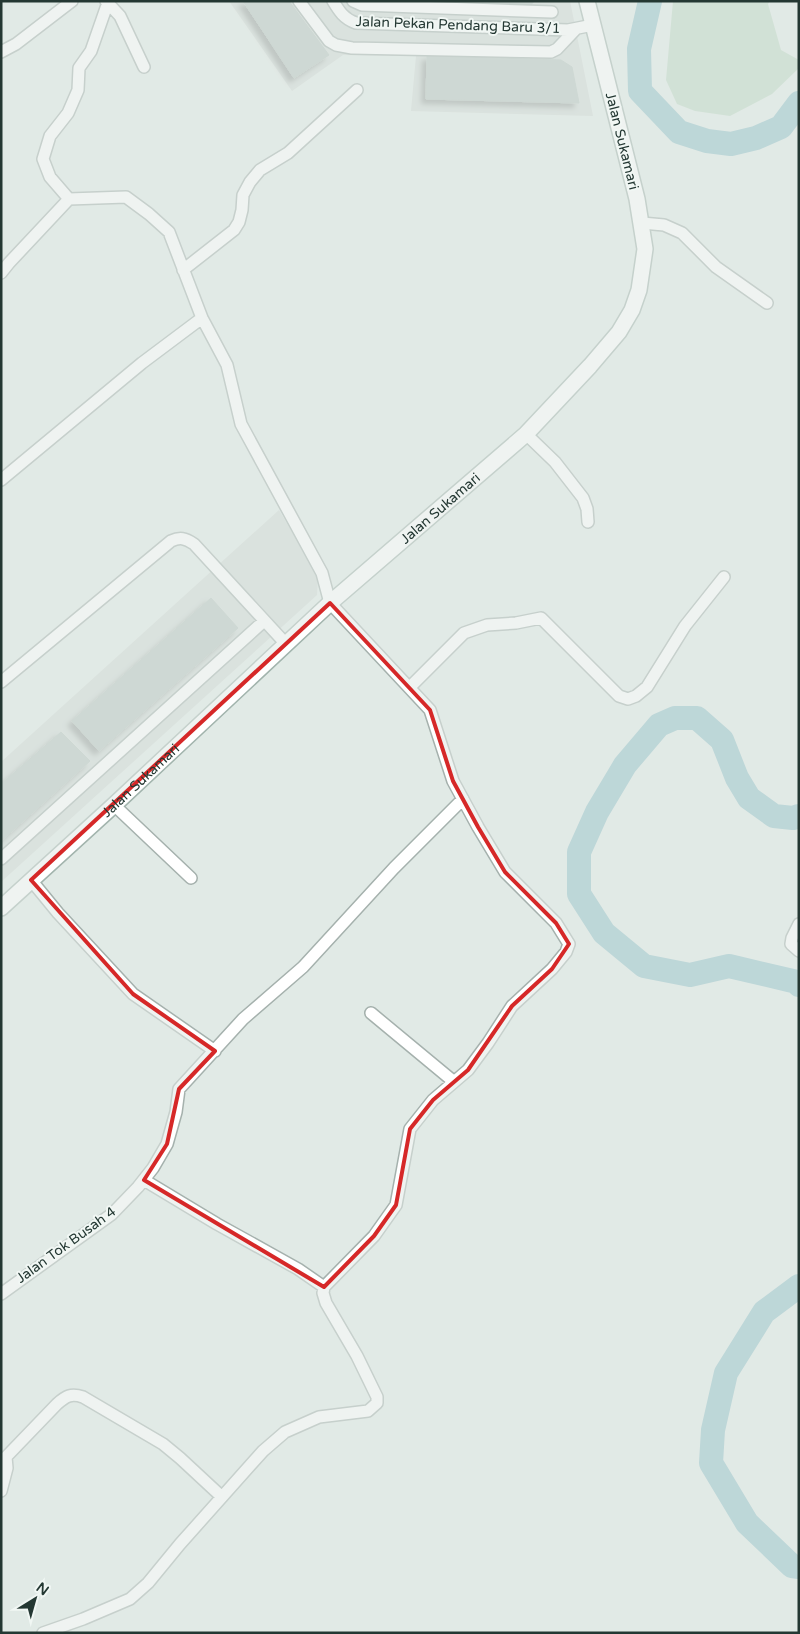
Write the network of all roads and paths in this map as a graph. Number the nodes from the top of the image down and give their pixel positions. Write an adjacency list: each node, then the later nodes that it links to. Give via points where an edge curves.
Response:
1 (72, 1): 11 (street)
2 (299, 1): 10 (street, via 329,41 352,48 551,52 557,50)
3 (333, 1): 9 (street, Jalan Pekan Pendang Baru 3/1, via 348,21 356,23)
4 (353, 1): 7 (street, via 362,5)
5 (587, 1): 8 (street, Jalan Sukamari)
6 (107, 3): 12 (street, via 120,16); 14 (street, via 91,50 79,68 75,98 50,136 44,159 50,177)
7 (551, 7): 9 (street)
8 (593, 25): 10 (street, Jalan Pekan Pendang Baru 3/1); 15 (street, Jalan Sukamari)
9 (554, 29): 10 (street, Jalan Pekan Pendang Baru 3/1)
10 (575, 30)
11 (1, 52)
12 (144, 67)
13 (356, 90): 16 (street, via 288,153 260,170 243,195 239,222 234,230)
14 (68, 199): 16 (street, via 126,197 169,232); 17 (street)
15 (642, 223): 18 (street, via 664,225 682,233 716,267); 20 (street, Jalan Sukamari, via 643,273 632,310 590,366)
16 (183, 270): 19 (street)
17 (1, 273)
18 (767, 303)
19 (202, 318): 21 (street, via 142,363); 24 (street, via 226,365 241,424 322,573)
20 (526, 434): 22 (street, via 555,462 583,498); 24 (street, Jalan Sukamari)
21 (1, 480)
22 (588, 522)
23 (724, 577): 28 (street, via 685,626 647,687 628,699 619,696 541,618 487,625 464,633)
24 (330, 603): 26 (street, Jalan Sukamari); 28 (street)
25 (264, 621): 26 (street); 27 (street, via 194,544 176,538); 31 (street)
26 (286, 644): 30 (street, Jalan Sukamari)
27 (1, 682)
28 (410, 687): 29 (street, via 430,710 453,781)
29 (463, 799): 38 (street, via 303,967 244,1019); 39 (street, via 505,872 556,923 569,944 552,969 512,1006 468,1070)
30 (114, 805): 32 (street); 33 (street, Jalan Sukamari)
31 (1, 859)
32 (190, 878)
33 (31, 880): 34 (street, Jalan Sukamari); 38 (street, via 133,994)
34 (1, 908)
35 (799, 924): 36 (street, via 791,944)
36 (799, 951)
37 (371, 1013): 39 (street)
38 (215, 1051): 40 (street, Jalan Tok Busah 4, via 179,1089 167,1144)
39 (454, 1081): 41 (street, via 433,1100 410,1130 396,1205 389,1217)
40 (144, 1180): 41 (street); 42 (street, Jalan Tok Busah 4, via 112,1214)
41 (324, 1287): 45 (street, via 326,1303 357,1356 377,1402 368,1411 319,1417 285,1432 263,1451)
42 (1, 1294)
43 (4, 1455): 44 (street, via 7,1468); 45 (street, via 57,1404 73,1394 163,1444)
44 (1, 1491)
45 (222, 1497): 46 (street, via 148,1583 130,1599)
46 (44, 1633)

